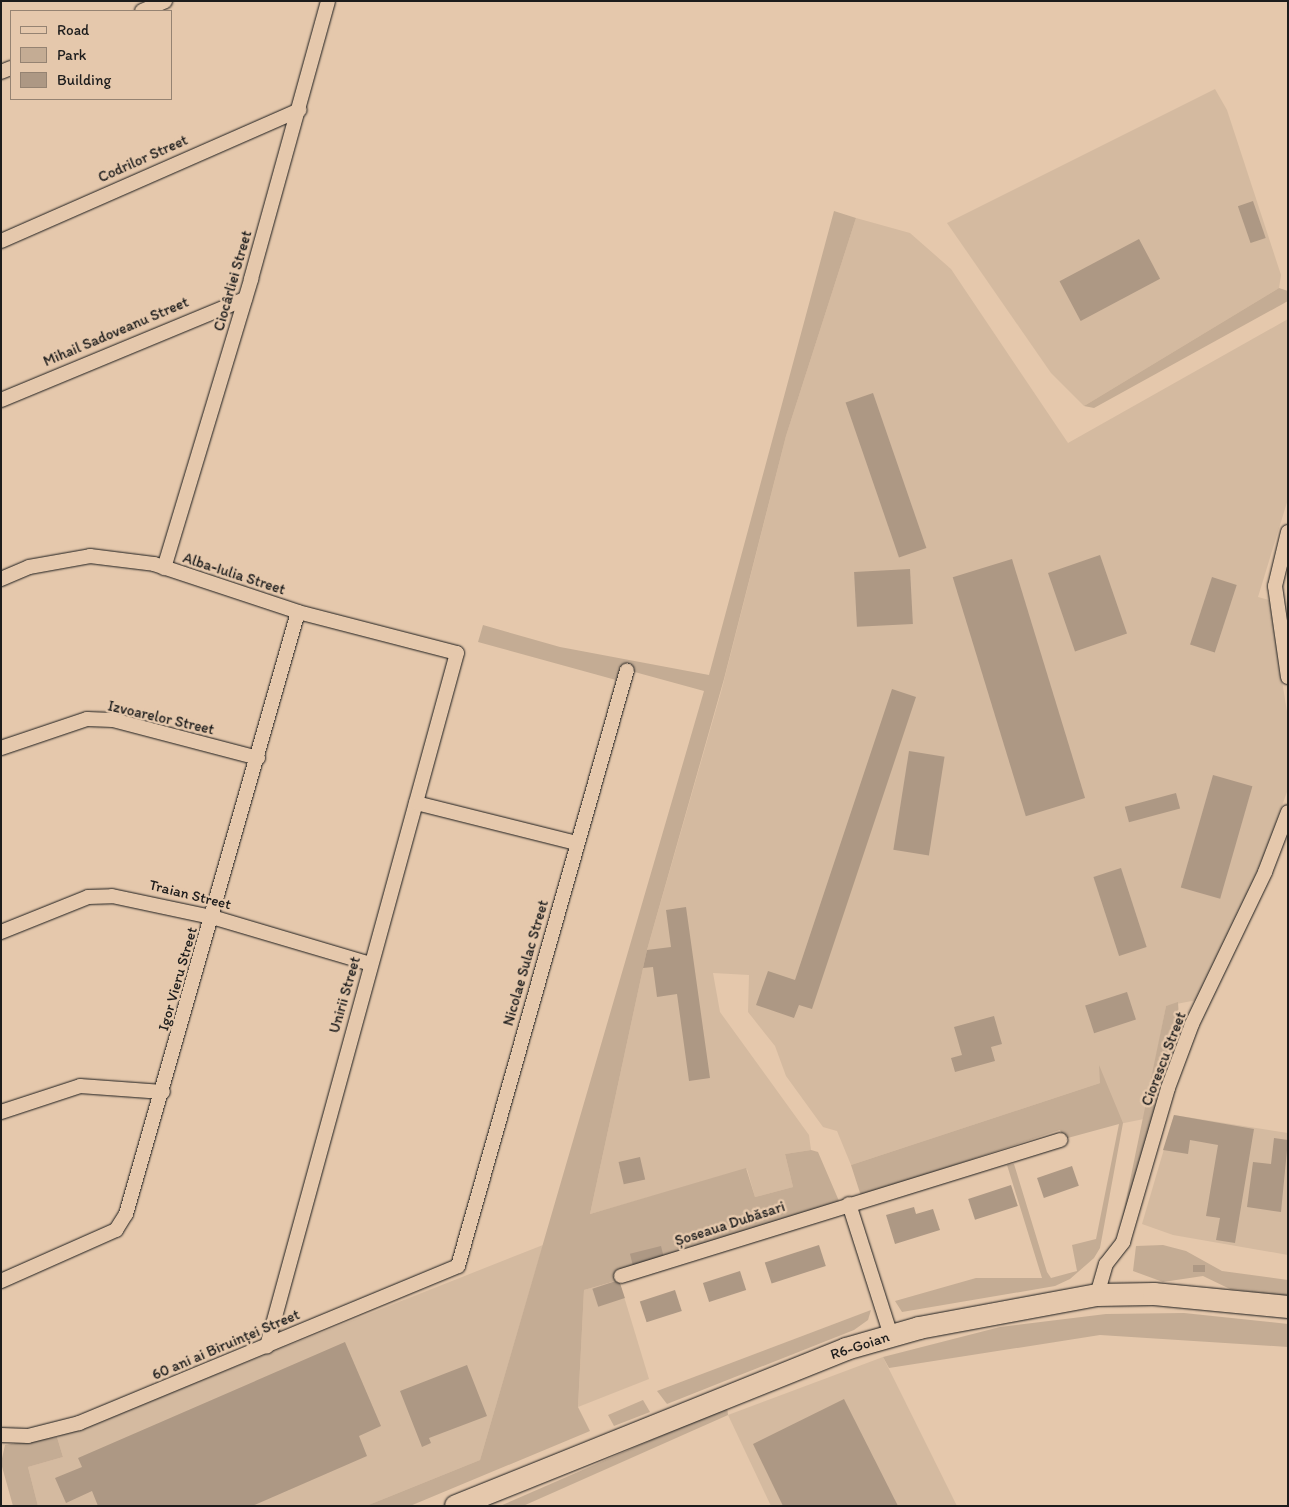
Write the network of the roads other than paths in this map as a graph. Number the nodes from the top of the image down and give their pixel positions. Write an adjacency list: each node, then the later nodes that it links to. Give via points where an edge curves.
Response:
1 (165, 1): 3 (street)
2 (328, 1): 4 (street, Ciocârliei Street)
3 (144, 10)
4 (299, 110): 5 (street, Codrilor Street); 6 (street, Ciocârliei Street)
5 (1, 241)
6 (246, 299): 7 (street, Mihail Sadoveanu Street); 9 (street, Ciocârliei Street)
7 (1, 400)
8 (1288, 532): 14 (street, via 1275,586)
9 (164, 568): 10 (street, Alba-Iulia Street, via 90,556 29,567); 11 (street, Alba-Iulia Street)
10 (1, 579)
11 (298, 612): 12 (street, Alba-Iulia Street); 16 (street, Igor Vieru Street)
12 (456, 653): 17 (street, Unirii Street)
13 (627, 670): 19 (street, Nicolae Sulac Street)
14 (1288, 677)
15 (1, 748): 16 (street, Izvoarelor Street, via 63,724 96,720)
16 (258, 758): 20 (street, Igor Vieru Street)
17 (416, 803): 19 (street); 22 (street, Unirii Street)
18 (1288, 812): 30 (street, Ciorescu Street, via 1266,872 1192,1024 1168,1088 1123,1242 1106,1264)
19 (577, 843): 27 (street, Nicolae Sulac Street)
20 (212, 917): 21 (street, Traian Street, via 143,900 88,897); 22 (street, Traian Street); 23 (street, Igor Vieru Street)
21 (1, 932)
22 (371, 964): 33 (street, Unirii Street)
23 (163, 1092): 24 (street, via 80,1086); 29 (street, Igor Vieru Street, via 128,1206 116,1230)
24 (1, 1112)
25 (1060, 1140): 26 (street, Șoseaua Dubăsari)
26 (850, 1204): 28 (street, Șoseaua Dubăsari); 32 (street)
27 (458, 1266): 33 (street, 60 ani ai Biruinței Street)
28 (621, 1276)
29 (1, 1282)
30 (1097, 1295): 31 (main road, R6-Goian, via 1173,1296); 32 (main road, R6-Goian, via 987,1312)
31 (1288, 1307)
32 (891, 1336): 35 (main road, R6-Goian, via 772,1378)
33 (267, 1346): 34 (street, 60 ani ai Biruinței Street, via 79,1423 28,1436)
34 (1, 1435)
35 (456, 1506)

